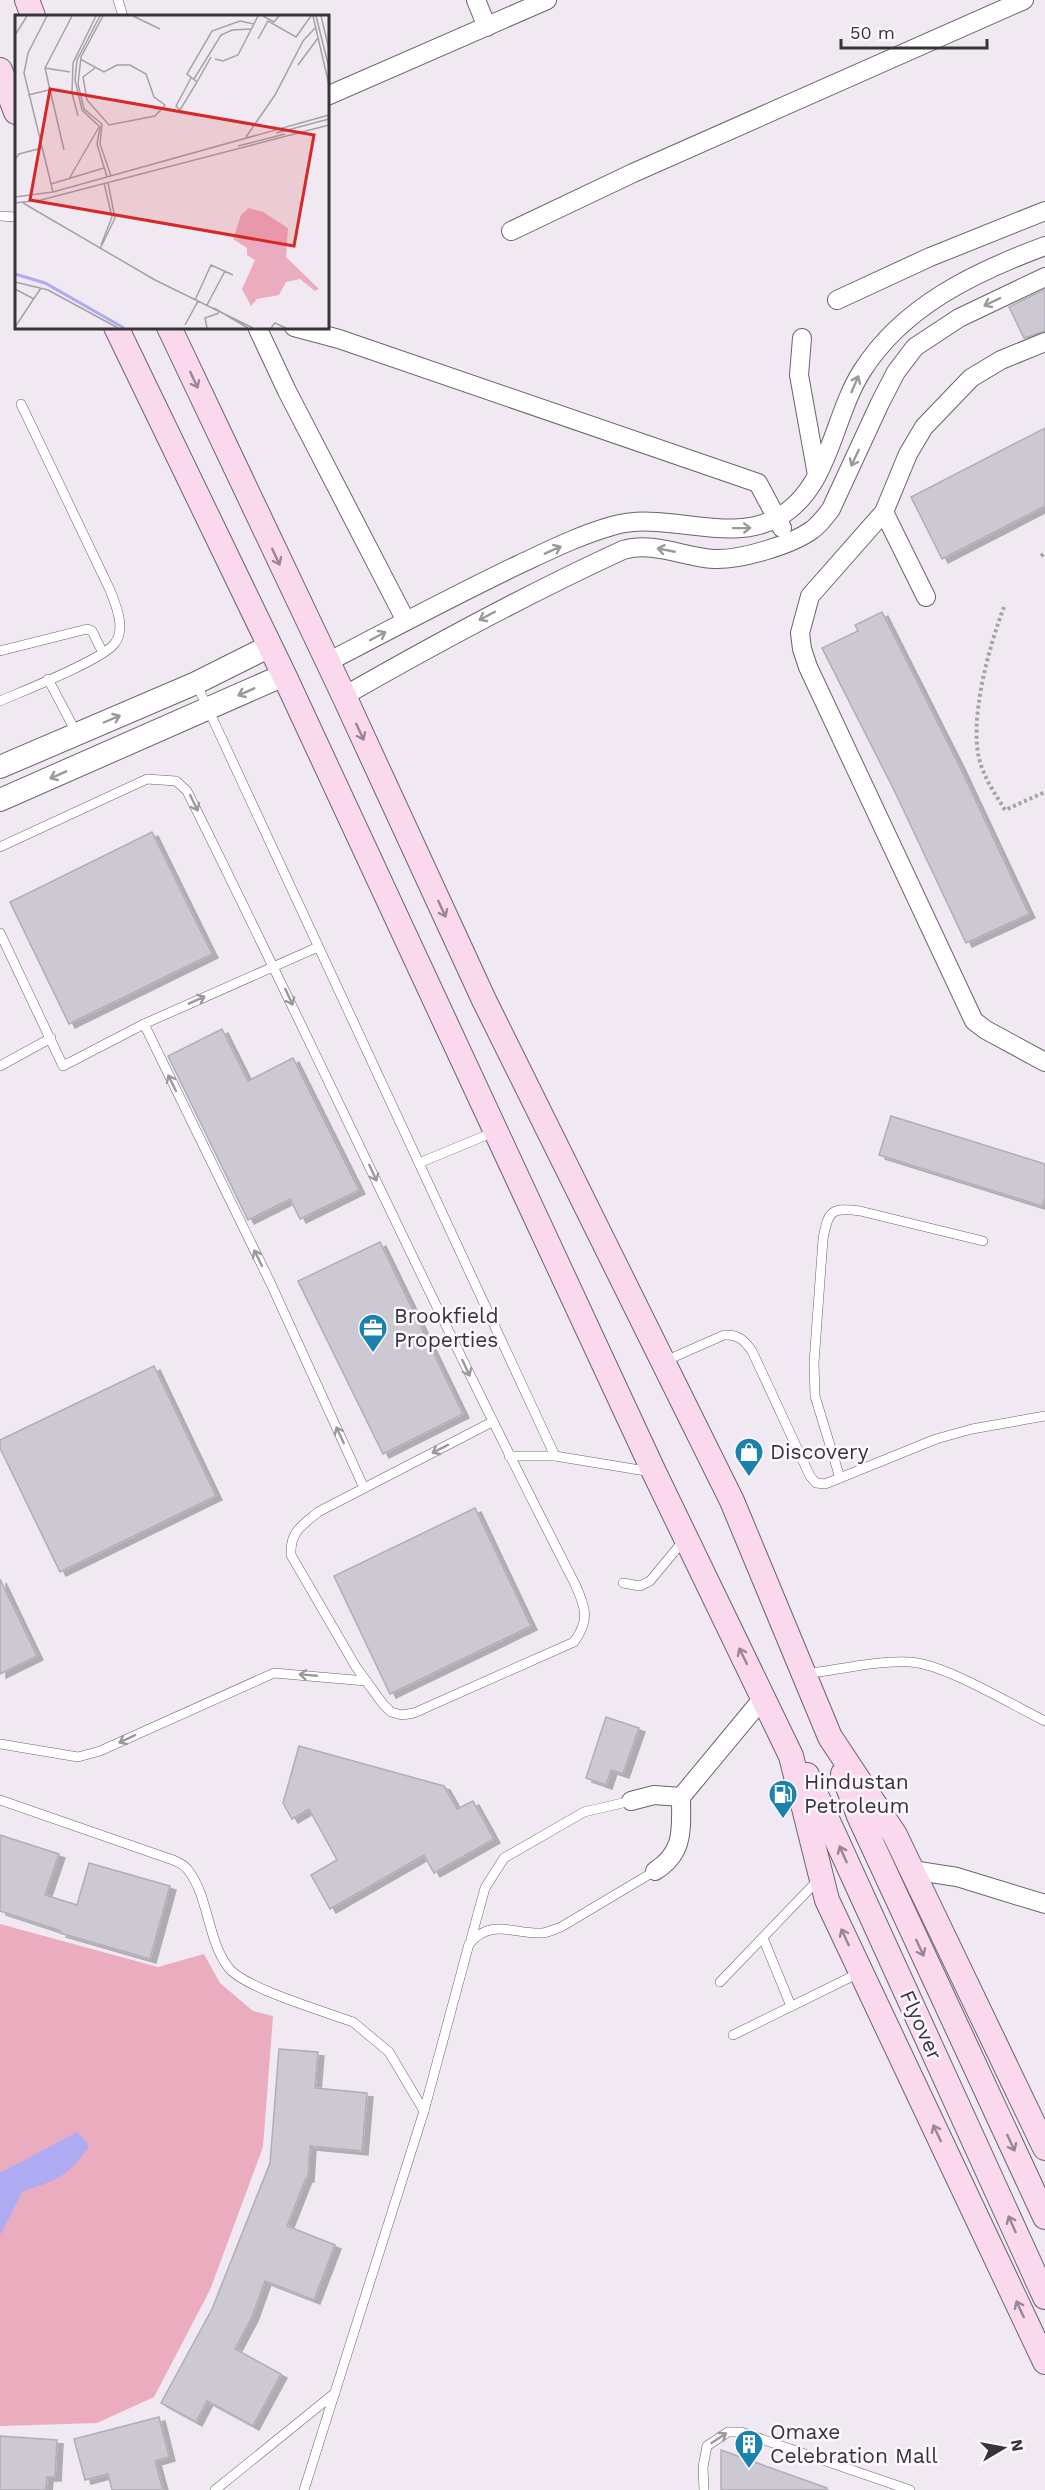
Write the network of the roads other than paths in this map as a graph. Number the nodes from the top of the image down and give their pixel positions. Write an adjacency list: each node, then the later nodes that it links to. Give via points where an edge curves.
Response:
1 (27, 0): 6 (main road)
2 (118, 0): 7 (lane)
3 (476, 0): 8 (street)
4 (547, 0): 8 (street)
5 (1024, 0): 15 (street, via 633,172)
6 (33, 15)
7 (123, 15)
8 (487, 27): 10 (street)
9 (0, 70): 11 (main road)
10 (328, 96)
11 (14, 100)
12 (1045, 211): 18 (street)
13 (0, 216): 14 (lane)
14 (15, 217)
15 (511, 231)
16 (1045, 246): 26 (street, one-way to 16, via 860,373 898,325 928,302 1006,260)
17 (1045, 277): 29 (street, one-way to 29, via 959,318 915,346 880,403 831,509 820,524)
18 (837, 300)
19 (116, 328): 34 (main road)
20 (169, 328): 37 (main road, one-way to 37)
21 (257, 328): 32 (street)
22 (298, 328): 28 (street, via 758,483)
23 (802, 338): 26 (street, via 799,375)
24 (1045, 342): 27 (street, via 1001,360 971,378 947,401 924,427 908,454)
25 (21, 404): 36 (lane, via 118,609 118,637)
26 (817, 475): 28 (street, via 792,508)
27 (884, 512): 30 (street); 53 (street, via 810,596 800,633 802,649 974,1021)
28 (778, 517): 29 (street); 31 (street, one-way to 28, via 613,525 653,520 739,529 756,527)
29 (787, 541): 33 (street, one-way to 33, via 741,557 714,559 635,546 547,585)
30 (926, 597)
31 (437, 605): 32 (street); 33 (street)
32 (406, 621): 37 (street, one-way to 32)
33 (452, 635): 41 (street)
34 (270, 646): 38 (main road); 40 (street)
35 (0, 651): 36 (lane, via 87,629)
36 (104, 653): 39 (lane)
37 (326, 663): 41 (main road)
38 (284, 675): 43 (street, one-way to 43); 55 (main road)
39 (48, 679): 42 (lane); 44 (lane)
40 (196, 683): 43 (lane); 44 (street, one-way to 40)
41 (344, 696): 58 (main road, one-way to 58, via 484,1000)
42 (0, 701)
43 (207, 709): 46 (street, one-way to 46); 49 (lane)
44 (77, 734): 45 (street)
45 (0, 767)
46 (0, 800)
47 (0, 847): 50 (lane, one-way to 50, via 147,779 176,781 187,791)
48 (0, 933): 52 (lane)
49 (318, 946): 50 (lane); 56 (lane)
50 (274, 965): 51 (lane, one-way to 50); 60 (lane, one-way to 60)
51 (144, 1024): 52 (lane, via 63,1066); 65 (lane, one-way to 51, via 271,1284)
52 (51, 1038): 54 (lane)
53 (1045, 1062)
54 (0, 1066)
55 (496, 1131): 56 (lane); 63 (main road)
56 (419, 1163): 62 (lane)
57 (983, 1241): 64 (lane, via 860,1211 842,1208 830,1213 823,1239 814,1385)
58 (663, 1362): 64 (lane, via 724,1335 734,1334 744,1340 810,1476 816,1483 825,1484); 68 (main road, via 732,1501)
59 (1045, 1416): 64 (lane, via 936,1439)
60 (492, 1422): 61 (lane); 65 (lane, one-way to 65)
61 (509, 1456): 62 (lane); 69 (lane, via 580,1594 584,1628 574,1642 414,1713 391,1712)
62 (555, 1456): 63 (lane)
63 (654, 1472): 66 (main road)
64 (840, 1478)
65 (364, 1488): 69 (lane, via 318,1512 295,1532 291,1555)
66 (687, 1538): 67 (lane, via 650,1581 640,1586); 70 (main road, one-way to 66)
67 (623, 1583)
68 (805, 1674): 71 (lane, via 893,1662 923,1663); 72 (main road)
69 (366, 1681): 73 (lane, one-way to 73, via 274,1673 100,1751 78,1757)
70 (763, 1698): 74 (main road); 75 (street)
71 (1045, 1722)
72 (830, 1737): 78 (main road, via 895,1835); 90 (main road, Flyover, one-way to 90, via 859,1816)
73 (0, 1744)
74 (791, 1756): 80 (main road); 91 (main road, Flyover, one-way to 74, via 808,1776)
75 (681, 1797): 77 (street, via 654,1795); 79 (street, via 681,1832 674,1855)
76 (0, 1800): 88 (lane, via 187,1868 228,1968 245,1981 353,2022 389,2052)
77 (631, 1801): 83 (lane, via 584,1812 504,1858 485,1888)
78 (912, 1870): 81 (street, via 957,1877); 89 (main road)
79 (655, 1871): 83 (lane, via 561,1927 545,1933 489,1930 477,1934)
80 (821, 1876): 82 (lane); 84 (main road, one-way to 80, via 827,1900)
81 (1045, 1904)
82 (763, 1938): 85 (lane); 86 (lane)
83 (469, 1944): 88 (lane)
84 (861, 1972): 86 (lane); 92 (main road, one-way to 84)
85 (720, 1982)
86 (791, 2006): 87 (lane)
87 (733, 2035)
88 (424, 2111): 93 (lane)
89 (1045, 2148)
90 (1045, 2217)
91 (1045, 2297)
92 (1045, 2362)
93 (335, 2393): 94 (lane); 95 (lane)
94 (215, 2490)
95 (304, 2490)
96 (704, 2490): 97 (lane, one-way to 97, via 707,2446 728,2432 741,2432)
97 (910, 2490)

